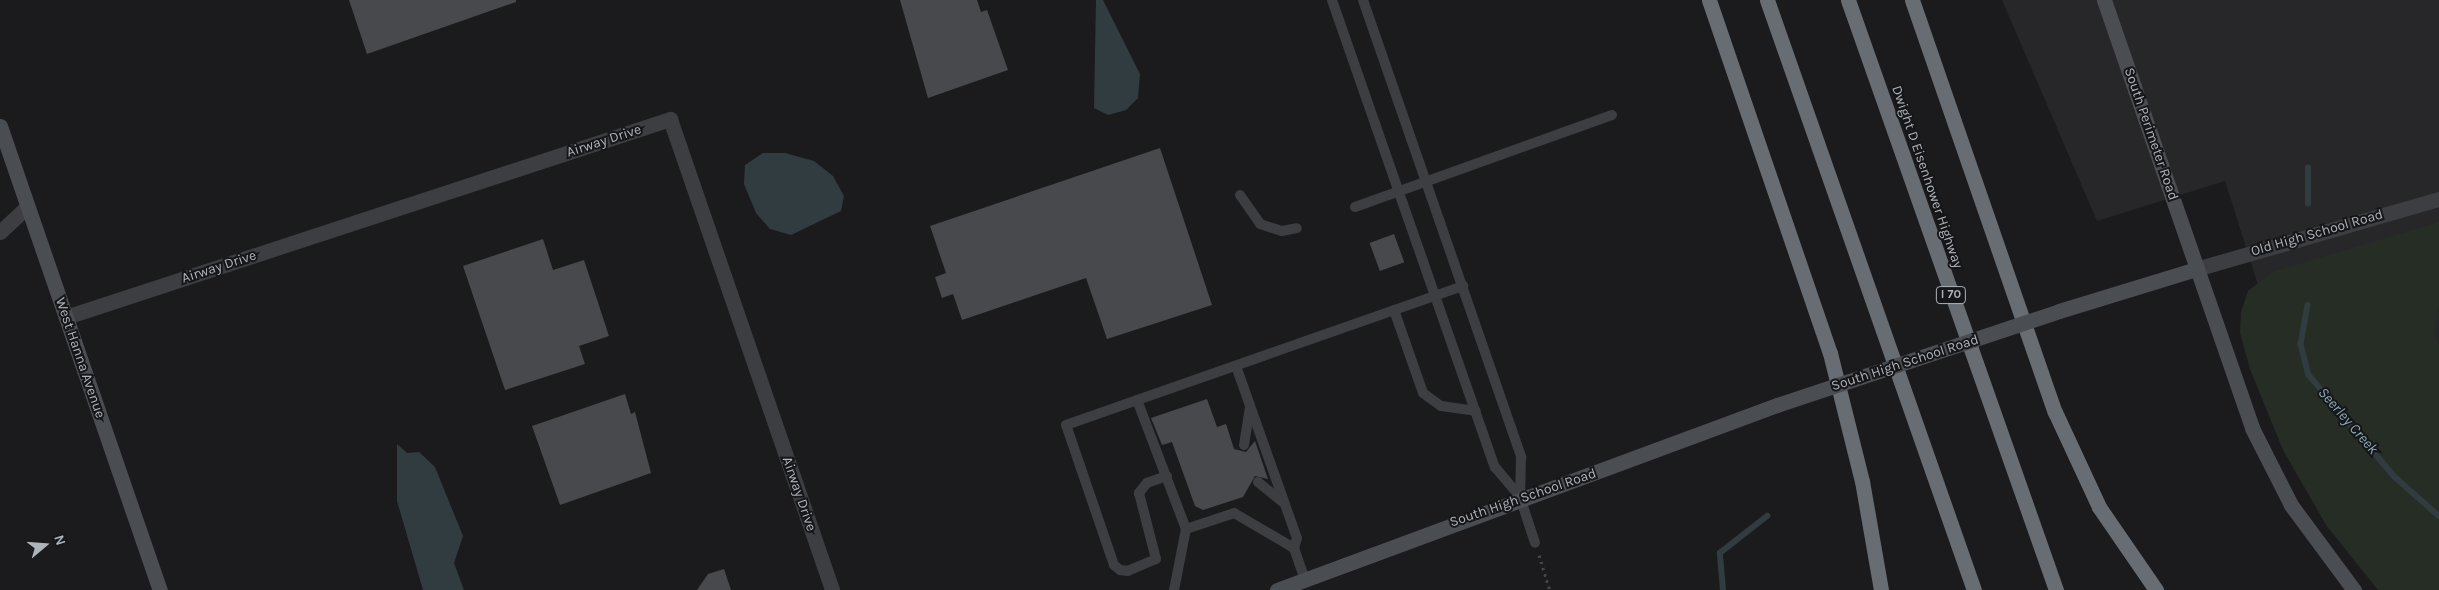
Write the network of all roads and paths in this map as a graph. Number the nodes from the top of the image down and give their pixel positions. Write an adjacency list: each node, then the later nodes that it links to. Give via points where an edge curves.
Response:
1 (1332, 0): 11 (lane)
2 (1363, 0): 10 (lane)
3 (1709, 0): 41 (highway, via 1830,353 1862,481)
4 (1767, 0): 42 (highway)
5 (1848, 0): 43 (highway, Dwight D Eisenhower Highway / I 70)
6 (1912, 0): 44 (highway, via 2066,439 2099,507)
7 (2104, 0): 18 (street, South Perimeter Road)
8 (1612, 115): 10 (lane)
9 (0, 126): 15 (street, West Hanna Avenue)
10 (1425, 181): 11 (lane); 19 (lane)
11 (1399, 191): 14 (lane); 20 (lane)
12 (1240, 195): 16 (lane, via 1260,224 1282,231)
13 (2439, 200): 18 (street, Old High School Road)
14 (1355, 206)
15 (27, 207): 17 (street); 22 (street, West Hanna Avenue)
16 (1297, 228)
17 (0, 232)
18 (2196, 268): 30 (street, South High School Road, bridge, via 1777,405); 45 (street, via 2252,428 2306,528)
19 (1463, 286): 20 (lane); 30 (lane, via 1521,457)
20 (1435, 296): 21 (lane); 26 (lane)
21 (1394, 310): 23 (lane); 26 (lane, via 1423,393 1441,406)
22 (66, 317): 36 (street, West Hanna Avenue); 37 (street, Airway Drive, via 670,120)
23 (1236, 366): 24 (lane); 25 (lane)
24 (1136, 400): 28 (lane); 28 (lane, via 1066,425 1114,565 1128,571 1156,559 1139,493 1147,483)
25 (1250, 406): 27 (lane); 31 (lane)
26 (1476, 411): 30 (lane, via 1495,467)
27 (1244, 445)
28 (1167, 476): 32 (lane)
29 (1258, 482): 31 (lane)
30 (1520, 497): 33 (lane); 35 (street, South High School Road)
31 (1284, 502): 34 (lane, via 1297,538)
32 (1186, 529): 34 (lane, via 1234,513); 38 (lane)
33 (1535, 543): 40 (path)
34 (1294, 548): 35 (lane)
35 (1305, 580): 39 (street, South High School Road)
36 (160, 590)
37 (832, 590)
38 (1174, 590)
39 (1277, 590)
40 (1550, 590)
41 (1880, 590)
42 (1974, 590)
43 (2056, 590)
44 (2156, 590)
45 (2354, 590)

